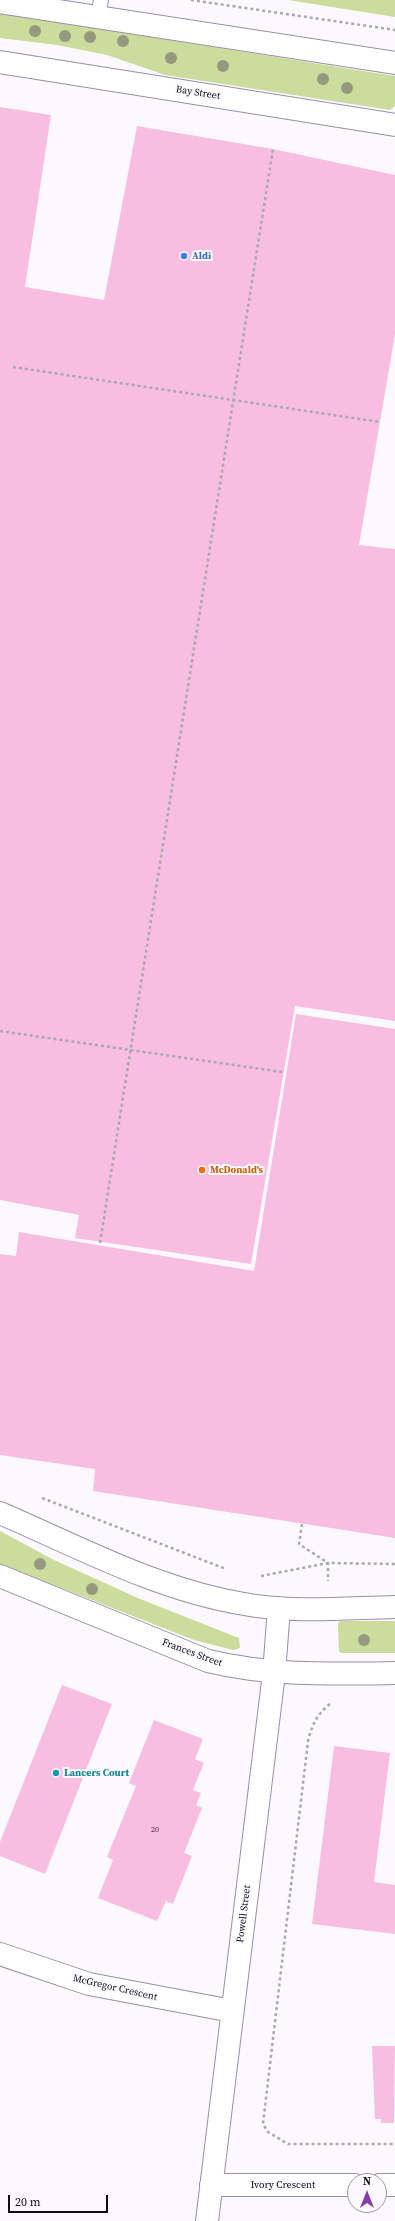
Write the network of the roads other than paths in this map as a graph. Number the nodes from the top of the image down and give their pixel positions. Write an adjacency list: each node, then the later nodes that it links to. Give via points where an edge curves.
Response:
1 (0, 2): 2 (street)
2 (99, 8): 4 (street)
3 (0, 62): 5 (street, Bay Street)
4 (395, 63)
5 (395, 125)
6 (0, 1513): 9 (street, via 162,1583 243,1604)
7 (0, 1576): 10 (street, Frances Street, via 208,1661 240,1669)
8 (395, 1607): 9 (street)
9 (279, 1608): 10 (street, Powell Street)
10 (274, 1673): 11 (street, Frances Street); 13 (street, Powell Street)
11 (395, 1673)
12 (0, 1954): 13 (street, McGregor Crescent, via 89,1984)
13 (232, 2011): 14 (street, Powell Street)
14 (211, 2186): 15 (street, Ivory Crescent); 16 (street, Powell Street)
15 (347, 2186)
16 (207, 2221)

